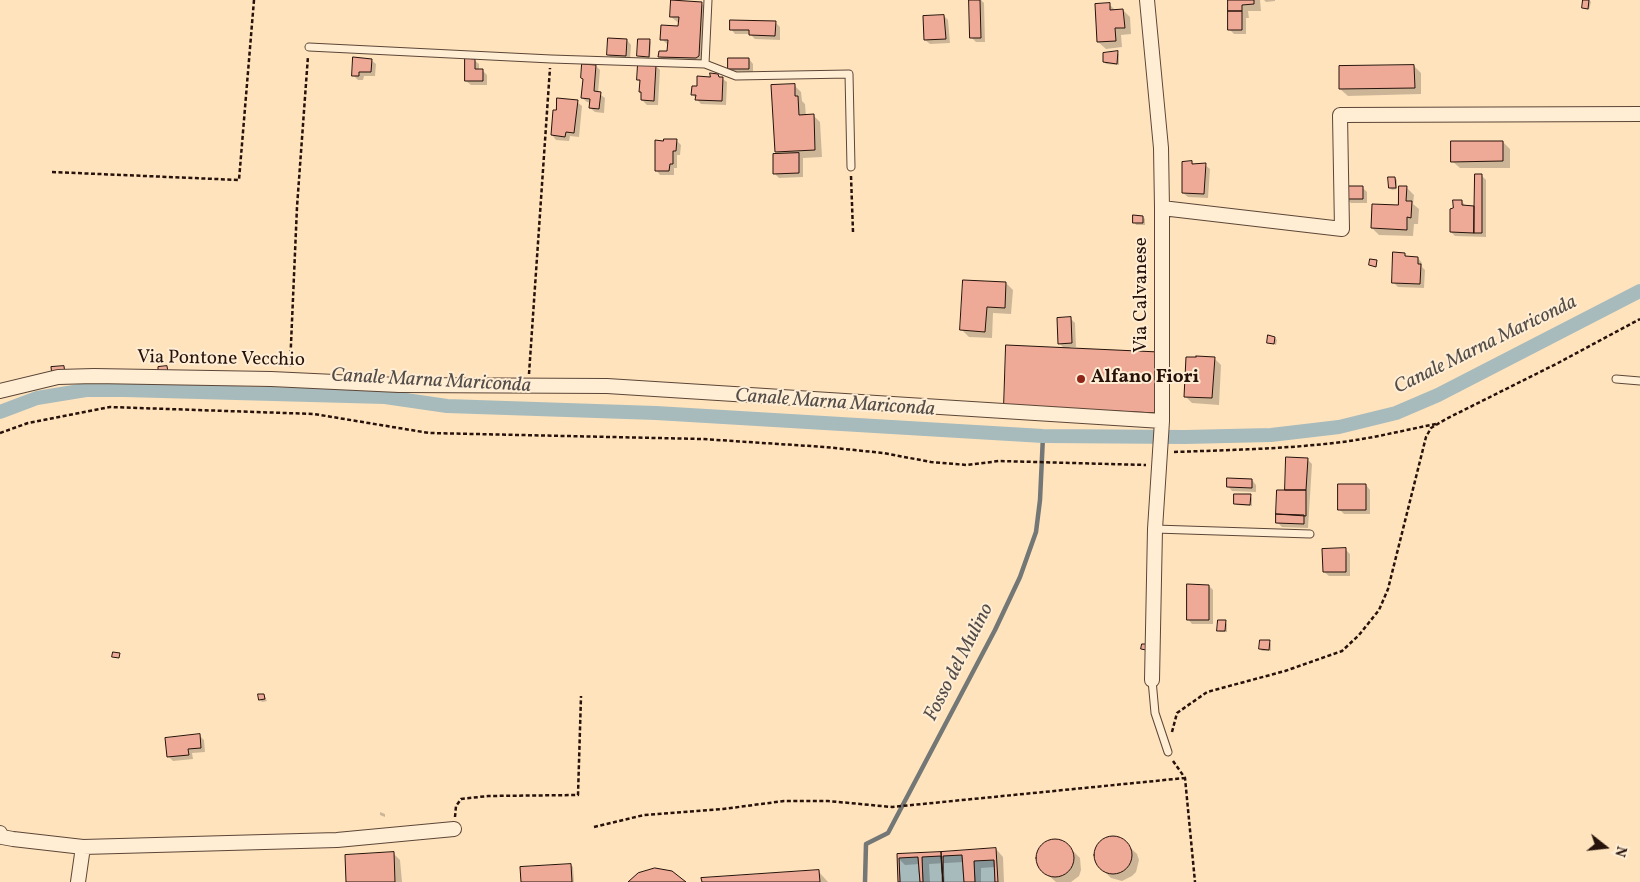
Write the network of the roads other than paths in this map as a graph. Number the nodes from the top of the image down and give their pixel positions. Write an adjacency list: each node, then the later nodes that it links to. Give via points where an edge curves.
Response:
1 (708, 0): 4 (lane)
2 (1147, 0): 7 (street, Via Calvanese, via 1161,148)
3 (309, 47): 4 (lane)
4 (705, 64): 6 (lane, via 736,76 849,74)
5 (1640, 114): 7 (street, via 1340,115 1342,229)
6 (851, 167)
7 (1162, 208): 11 (street, Via Calvanese)
8 (1616, 379): 9 (lane)
9 (1640, 381)
10 (0, 391): 11 (street, Via Pontone Vecchio, via 58,377 607,386)
11 (1162, 423): 12 (street, Via Calvanese)
12 (1156, 530): 13 (lane); 14 (street, Via Calvanese)
13 (1310, 534)
14 (1152, 680): 15 (lane, via 1155,714)
15 (1168, 752)
16 (454, 829): 18 (street, via 336,840)
17 (0, 833): 18 (street, via 2,837 13,839)
18 (83, 847): 19 (street)
19 (78, 882)

